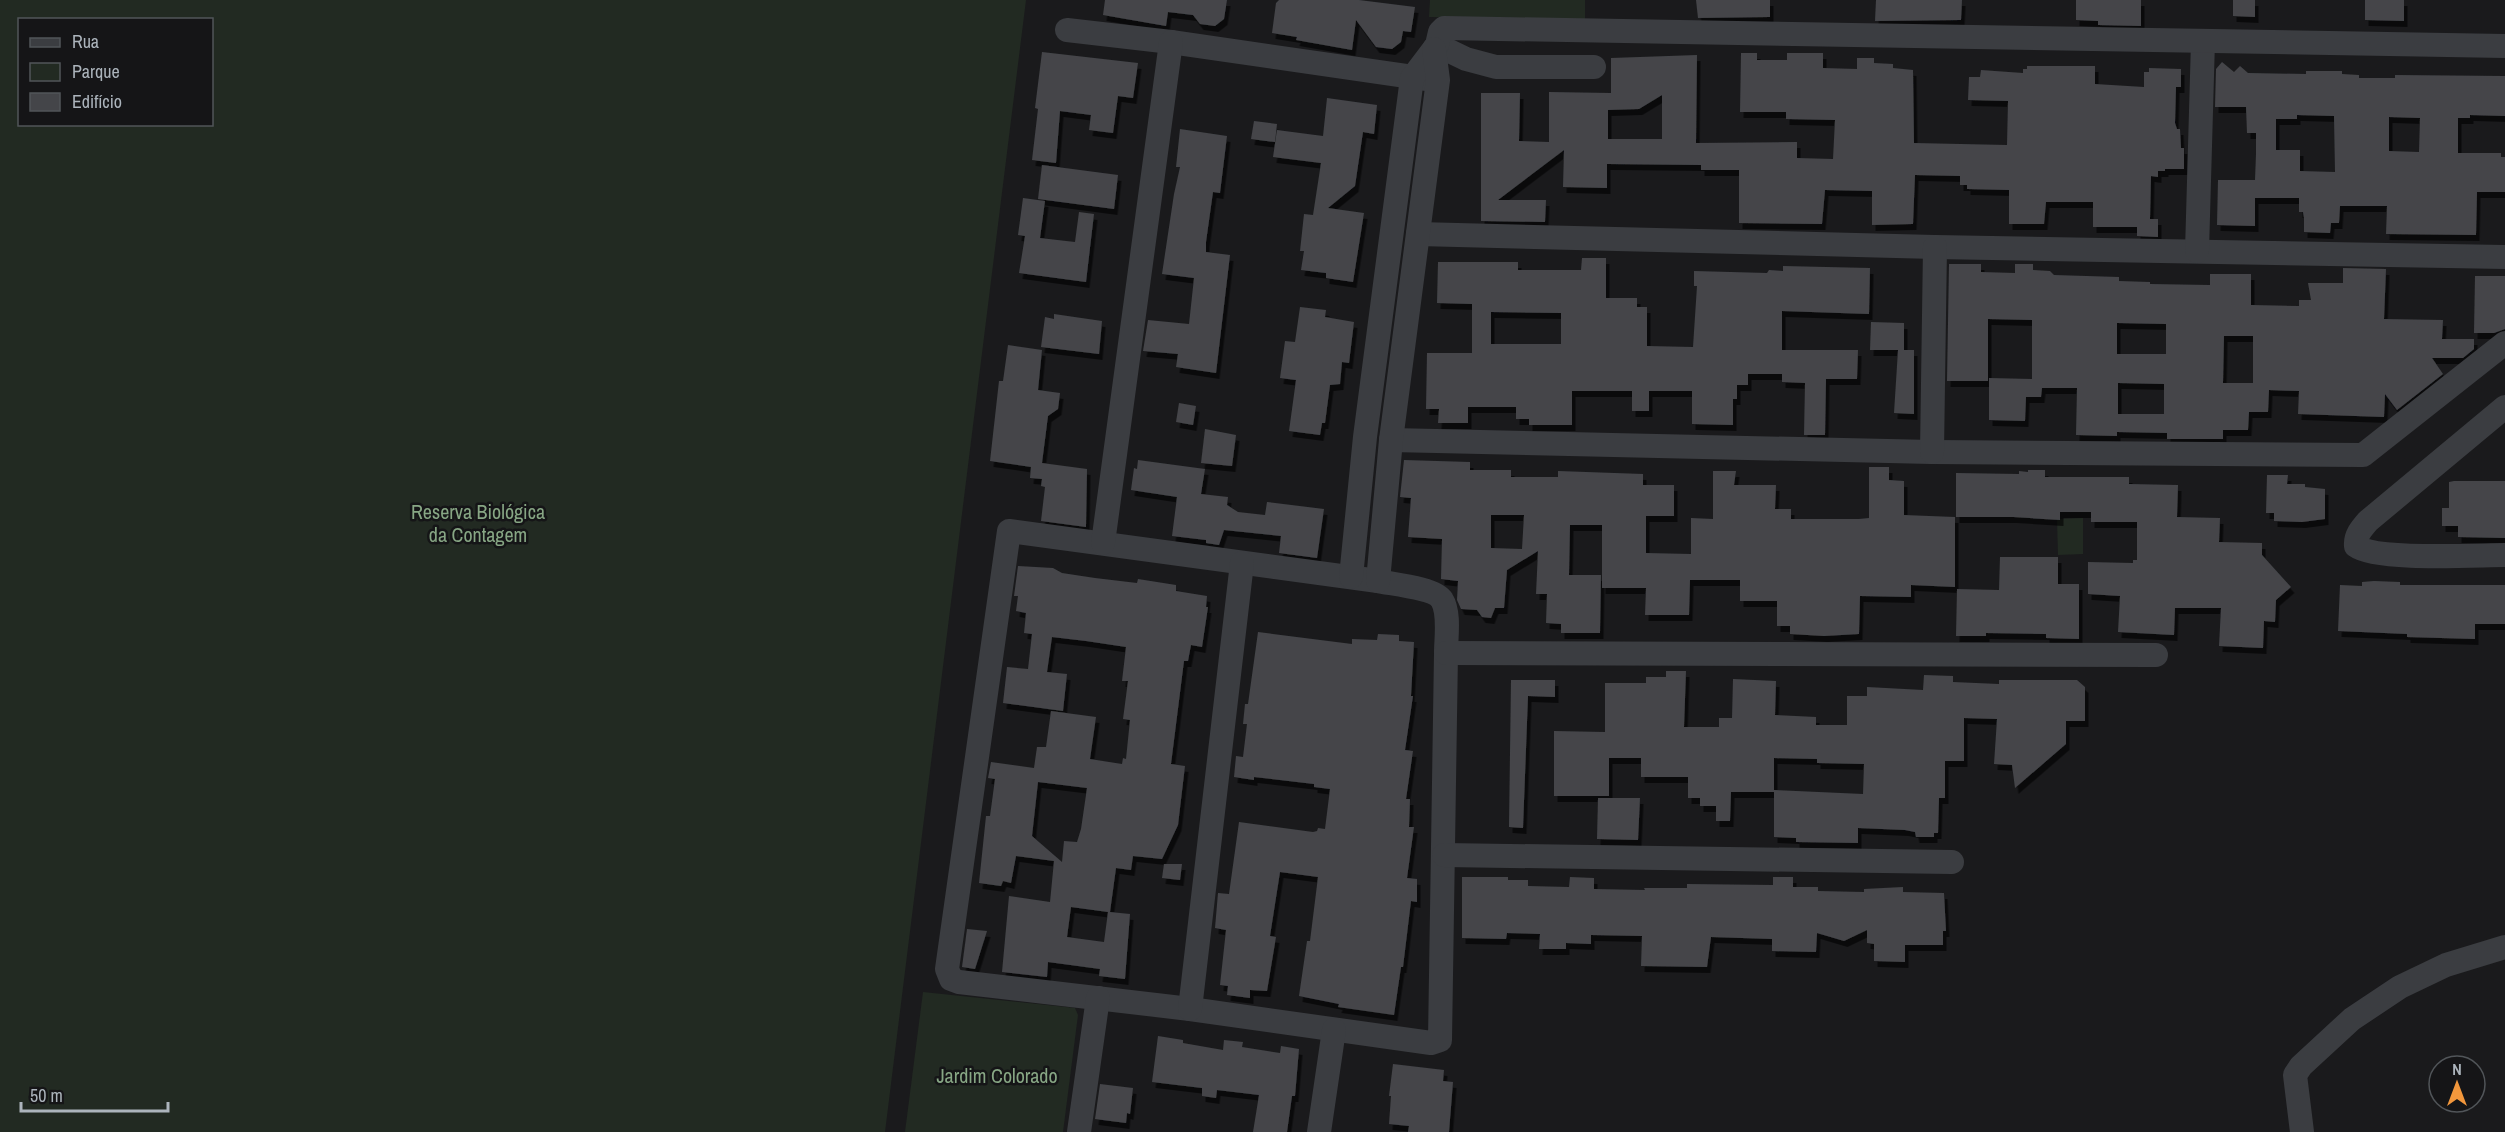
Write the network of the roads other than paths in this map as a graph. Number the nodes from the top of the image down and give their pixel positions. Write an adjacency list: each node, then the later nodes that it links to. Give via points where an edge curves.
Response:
1 (1067, 30): 3 (street)
2 (2203, 41): 4 (street); 5 (street, via 1447,28 1440,32); 11 (street)
3 (1171, 42): 7 (street); 19 (street)
4 (2505, 46)
5 (1435, 47): 6 (street, via 1496,67); 7 (street); 8 (street)
6 (1594, 67)
7 (1412, 78): 8 (street); 14 (street)
8 (1438, 80): 9 (street)
9 (1418, 234): 10 (street); 15 (street)
10 (1935, 247): 11 (street); 18 (street)
11 (2197, 251): 12 (street)
12 (2505, 257)
13 (2505, 343): 18 (street, via 2363,455)
14 (1375, 357): 15 (street); 22 (street)
15 (1402, 360): 17 (street)
16 (2505, 407): 20 (street, via 2367,521 2355,540 2361,549 2382,554)
17 (1391, 440): 18 (street); 23 (street)
18 (1932, 452)
19 (1103, 543): 21 (street); 29 (street, via 1009,531 947,969 951,979 959,982)
20 (2505, 555)
21 (1242, 563): 22 (street); 30 (street)
22 (1351, 577): 23 (street)
23 (1378, 581): 24 (street, via 1438,596 1445,608)
24 (1446, 652): 25 (street); 26 (street)
25 (2156, 655)
26 (1444, 855): 27 (street); 31 (street, via 1440,1040 1431,1043)
27 (1952, 862)
28 (2505, 947): 34 (street, via 2446,965 2400,987 2329,1039 2295,1075)
29 (1098, 998): 30 (street); 32 (street)
30 (1190, 1009): 31 (street)
31 (1334, 1030): 33 (street)
32 (1079, 1132)
33 (1319, 1132)
34 (2302, 1132)

